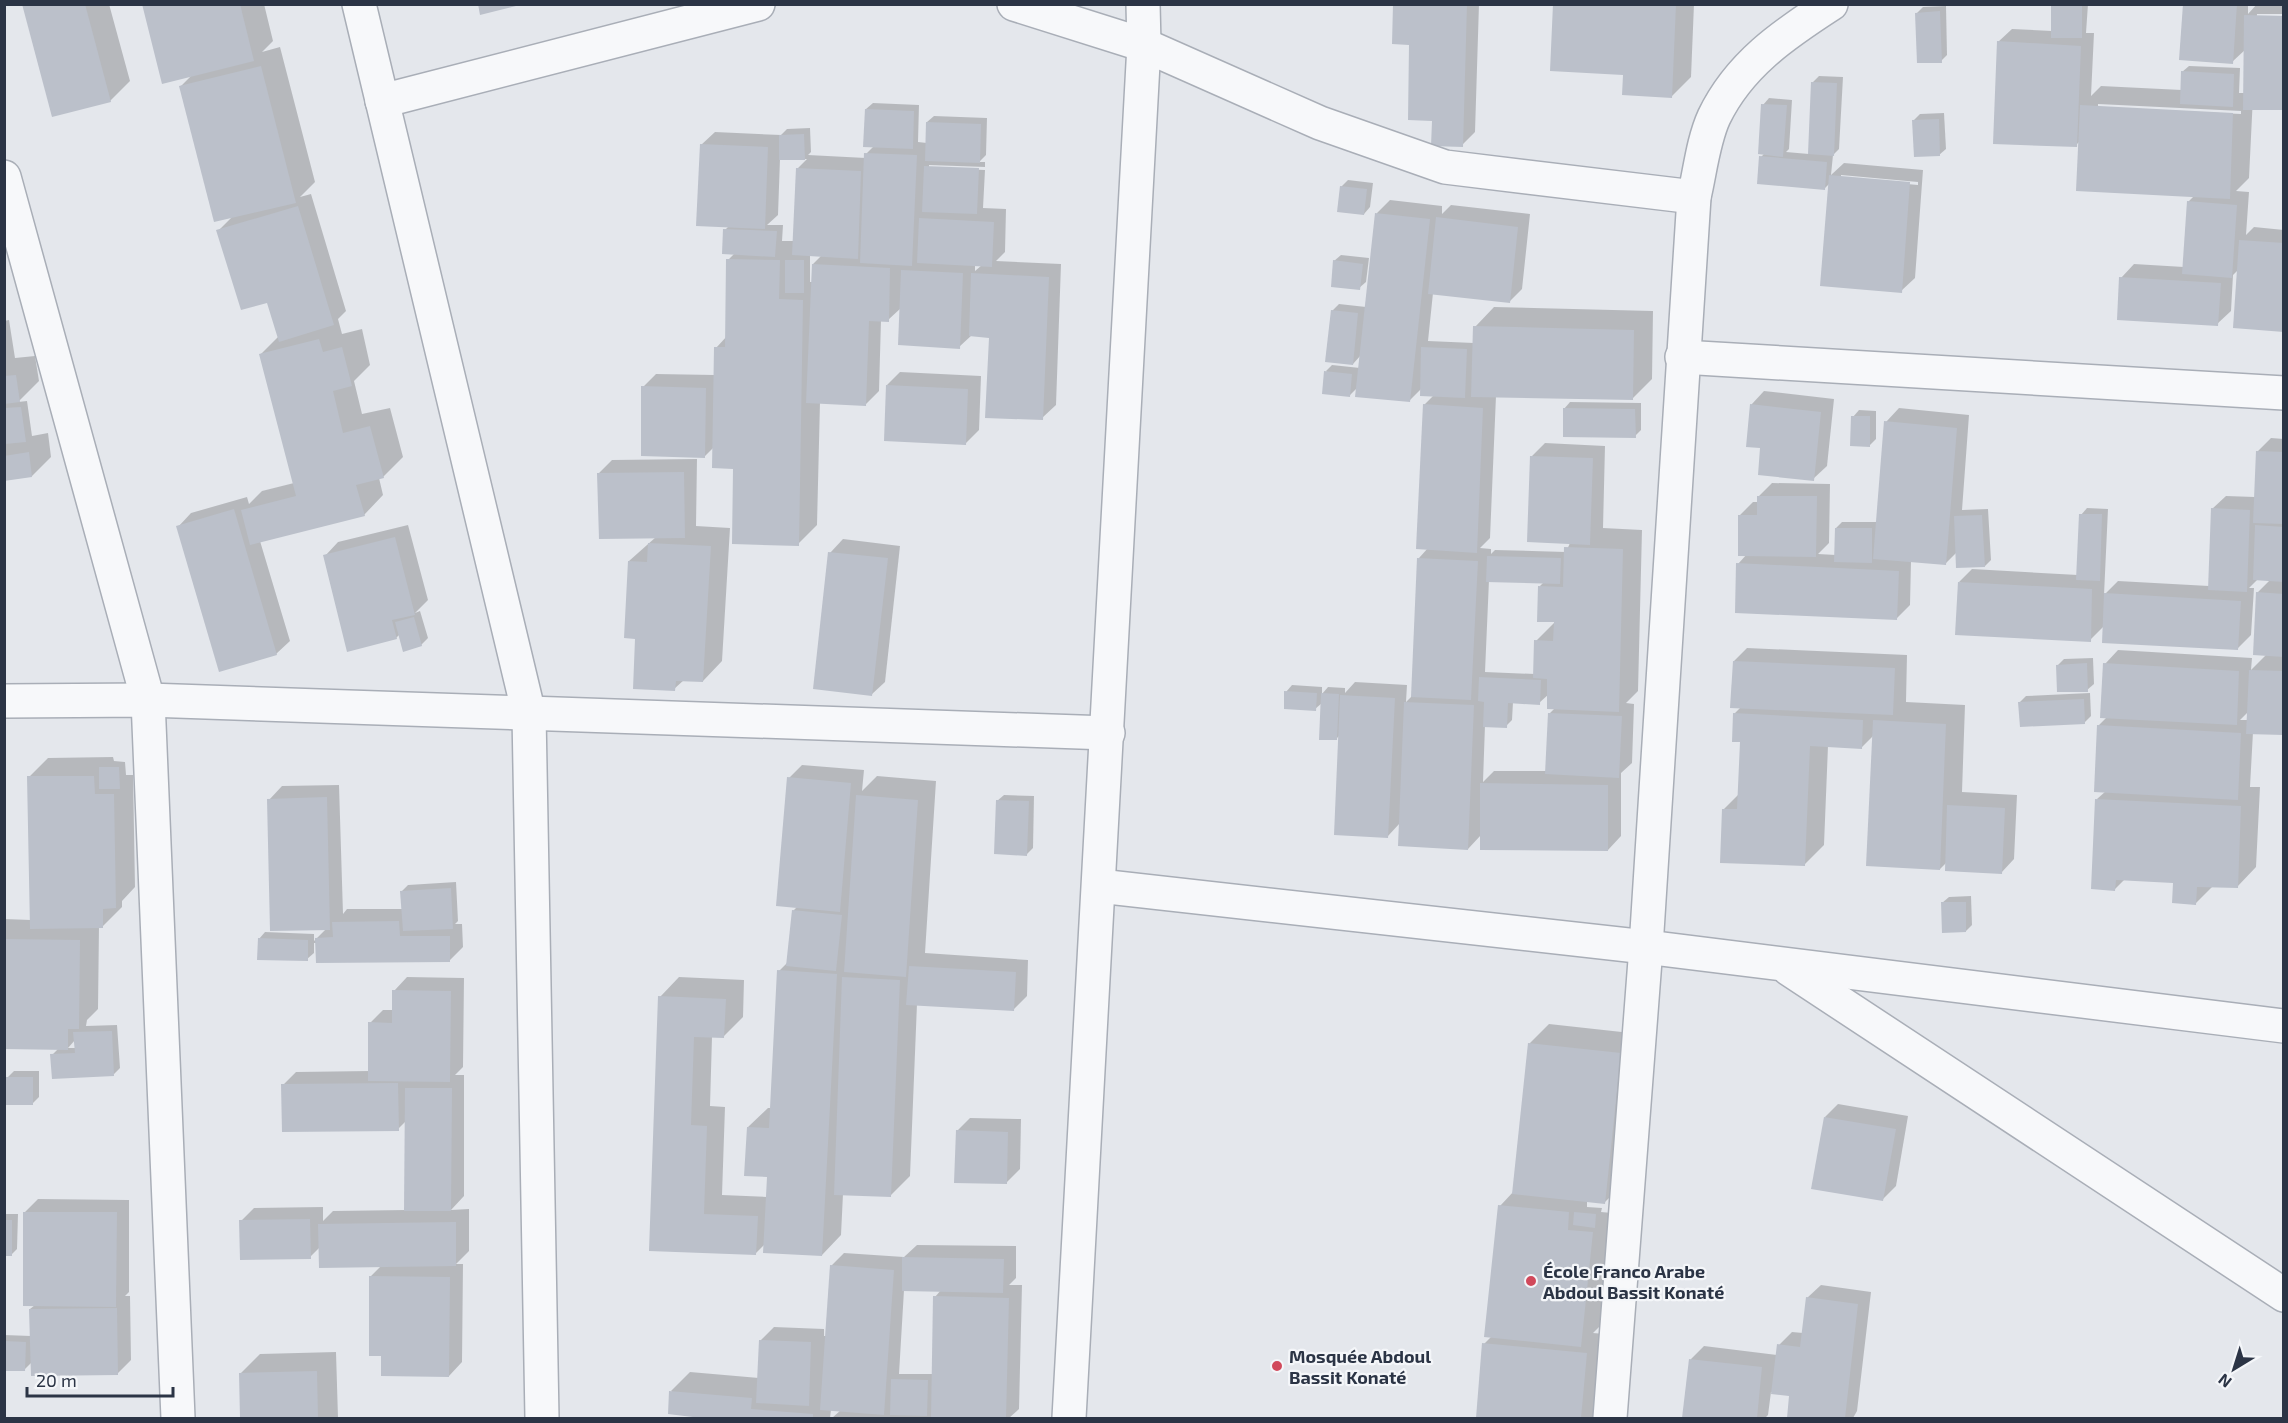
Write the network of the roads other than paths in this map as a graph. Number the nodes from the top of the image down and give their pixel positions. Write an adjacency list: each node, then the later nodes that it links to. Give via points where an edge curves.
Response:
1 (359, 4): 7 (street)
2 (758, 4): 7 (street)
3 (1014, 4): 6 (street)
4 (1143, 4): 6 (street)
5 (1831, 4): 9 (street, via 1780,37 1741,73 1713,119)
6 (1144, 45): 9 (street, via 1320,123 1446,167); 15 (street)
7 (382, 101): 14 (street)
8 (4, 177): 12 (street)
9 (1694, 197): 10 (street)
10 (1682, 357): 11 (street); 17 (street)
11 (2283, 393)
12 (148, 700): 13 (street); 14 (street); 21 (street)
13 (4, 701)
14 (529, 714): 15 (street); 22 (street)
15 (1107, 733): 16 (street)
16 (1099, 886): 17 (street); 23 (street)
17 (1646, 947): 18 (street); 24 (street)
18 (1782, 964): 19 (street); 20 (street)
19 (2283, 1026)
20 (2283, 1294)
21 (178, 1419)
22 (542, 1419)
23 (1069, 1419)
24 (1610, 1419)

